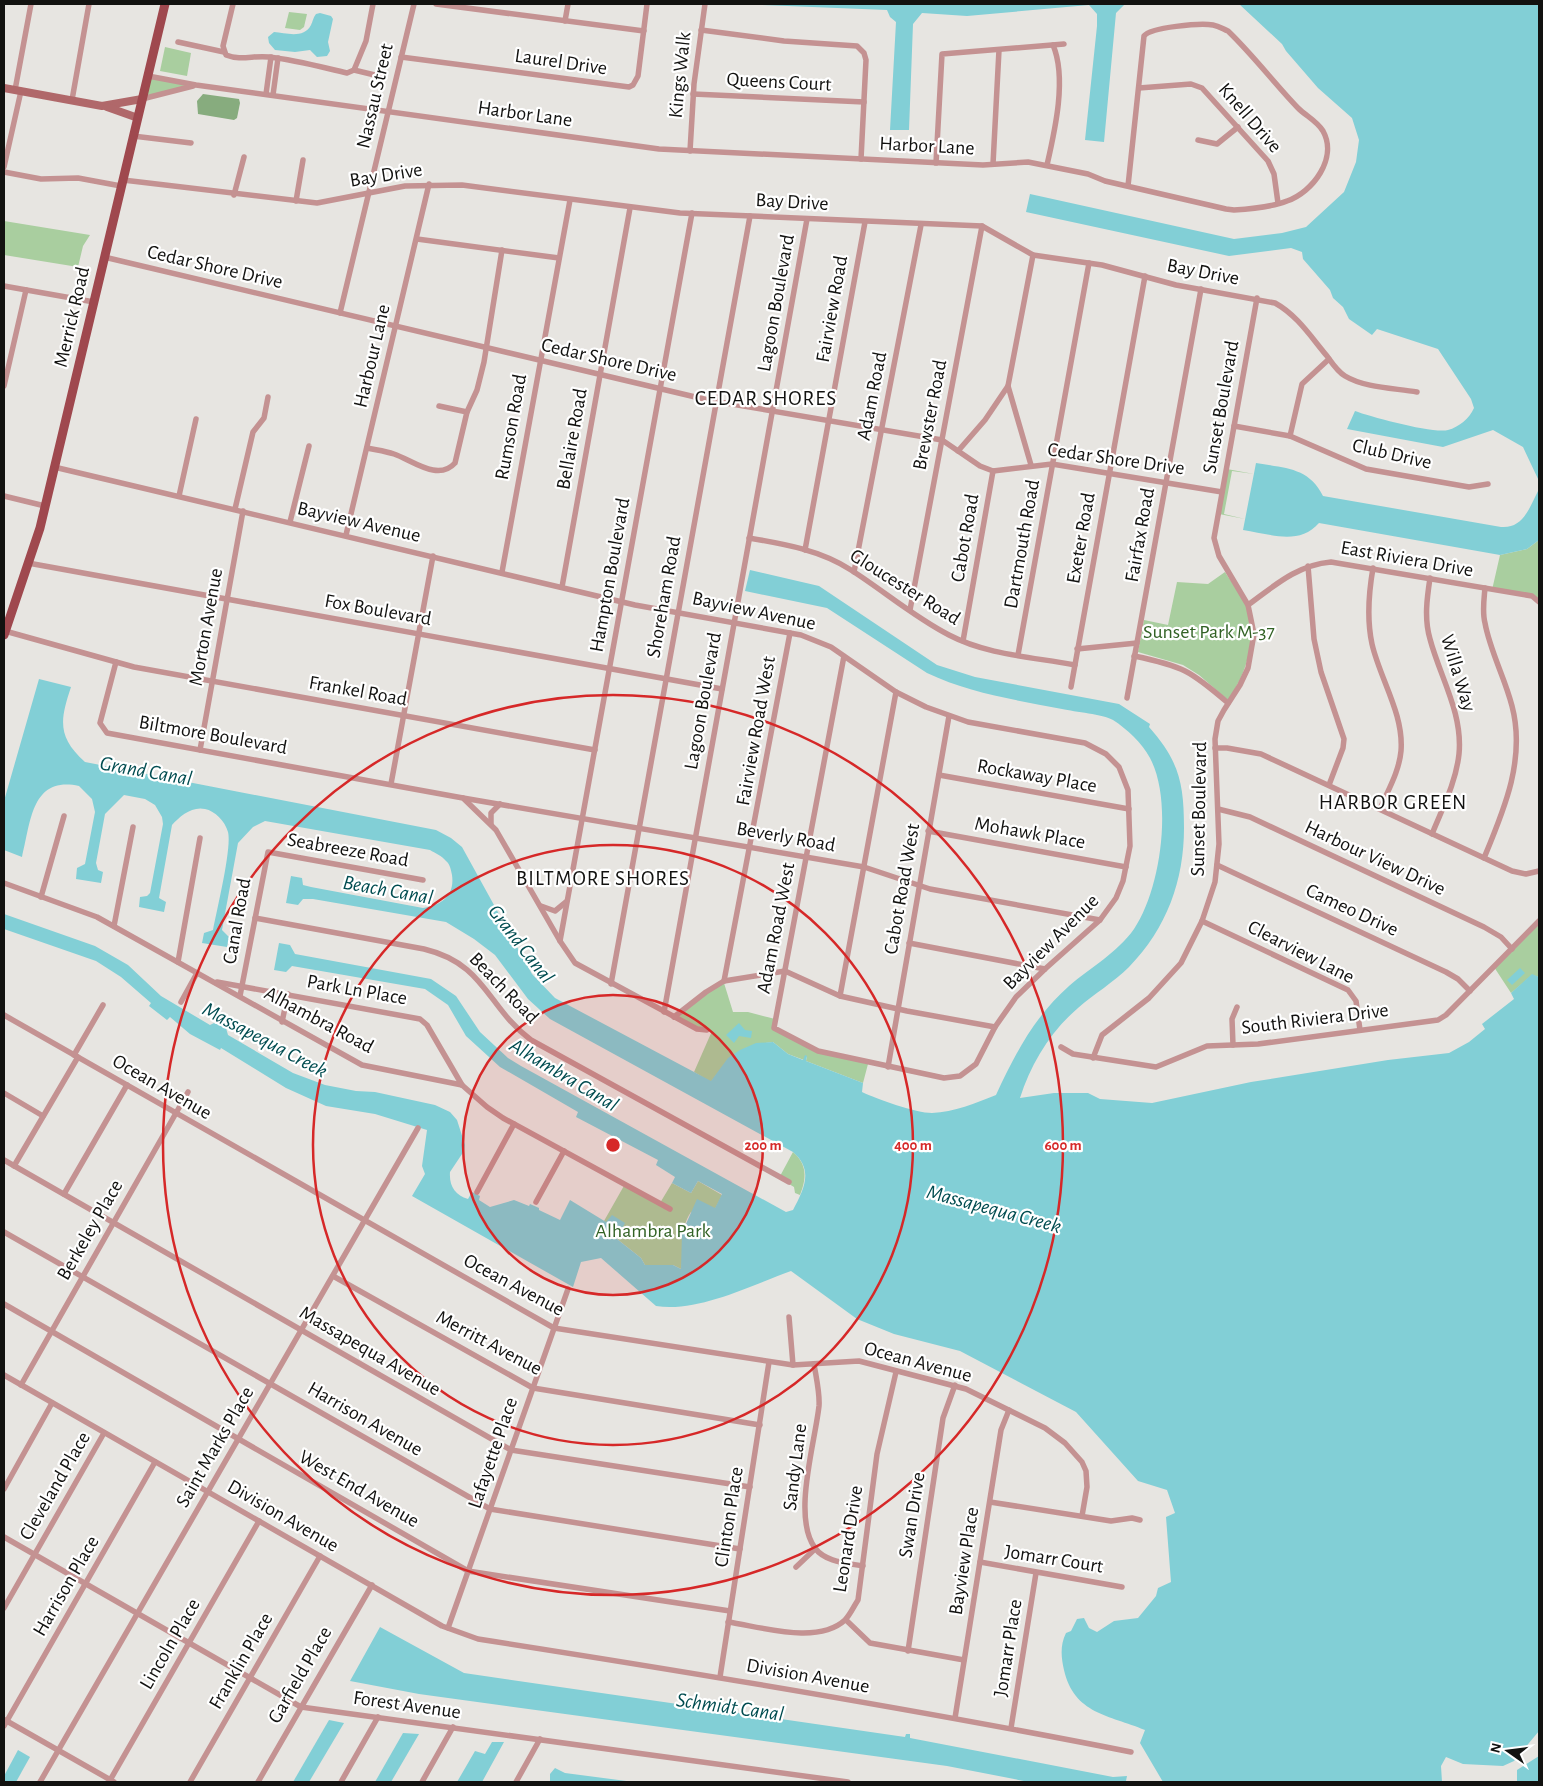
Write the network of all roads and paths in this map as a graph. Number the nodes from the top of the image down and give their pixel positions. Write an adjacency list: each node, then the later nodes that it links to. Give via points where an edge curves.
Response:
1 (31, 4): 28 (street)
2 (89, 4): 33 (street)
3 (165, 4): 23 (main road, Merrick Road)
4 (233, 4): 18 (street)
5 (373, 4): 22 (street, via 365,46)
6 (414, 4): 20 (street, Nassau Street)
7 (436, 4): 11 (street)
8 (568, 4): 11 (street)
9 (647, 4): 13 (street, Laurel Drive)
10 (705, 4): 12 (street, Kings Walk)
11 (565, 21): 13 (street)
12 (701, 30): 30 (street, Kings Walk); 34 (street, via 856,46 866,60)
13 (644, 32): 20 (street, Laurel Drive, via 638,76 629,87)
14 (178, 42): 18 (street)
15 (1064, 44): 16 (street)
16 (1053, 45): 17 (street); 48 (street, via 1058,57 1059,78 1054,137)
17 (999, 50): 46 (street, via 944,53 940,57); 47 (street)
18 (224, 52): 19 (street, via 238,58)
19 (271, 57): 21 (street); 29 (street)
20 (401, 57): 36 (street, Nassau Street)
21 (278, 58): 22 (street, via 347,73); 31 (street)
22 (354, 70): 24 (street)
23 (148, 76): 25 (street, Harbor Lane); 32 (main road, Merrick Road)
24 (383, 77)
25 (196, 85): 29 (street, Harbor Lane); 32 (street, Harbor Lane)
26 (4, 88): 28 (main road)
27 (1139, 88): 38 (street, Knell Drive, via 1197,85); 53 (street); 58 (street, Harbor Lane, via 1144,36 1148,31 1206,25 1228,31 1298,109 1316,122 1327,141 1328,154 1321,173 1297,196)
28 (18, 91): 33 (main road); 49 (street)
29 (266, 94): 31 (street, Harbor Lane)
30 (693, 94): 34 (street, Queens Court); 42 (street, Kings Walk)
31 (273, 95): 36 (street, Harbor Lane)
32 (142, 99): 35 (main road); 37 (main road, Merrick Road)
33 (72, 100): 35 (main road)
34 (864, 102): 44 (street)
35 (102, 106): 37 (main road)
36 (388, 112): 42 (street, Harbor Lane); 54 (street, Nassau Street)
37 (138, 118): 39 (main road, Merrick Road)
38 (1238, 127): 40 (street, via 1217,144); 58 (street, Knell Drive, via 1271,166)
39 (134, 136): 41 (street); 51 (main road, Merrick Road)
40 (1198, 140)
41 (191, 144)
42 (690, 151): 44 (street, Harbor Lane)
43 (244, 157): 55 (street)
44 (861, 159): 46 (street, Harbor Lane)
45 (304, 160): 57 (street)
46 (936, 163): 47 (street, Harbor Lane)
47 (993, 164): 48 (street, Harbor Lane, via 1022,161)
48 (1047, 164): 53 (street, Harbor Lane)
49 (4, 167)
50 (4, 172): 51 (street, Bay Drive, via 45,179 78,178)
51 (122, 183): 55 (street, Bay Drive); 69 (main road, Merrick Road)
52 (428, 184): 54 (street, Bay Drive); 56 (street, Bay Drive, via 462,184); 66 (street, Harbour Lane)
53 (1128, 186): 58 (street, Harbor Lane, via 1226,209)
54 (369, 194): 57 (street, Bay Drive, via 317,203); 78 (street, Nassau Street)
55 (234, 195): 57 (street, Bay Drive)
56 (570, 200): 59 (street, Bay Drive); 70 (street, Rumson Road)
57 (296, 201)
58 (1278, 203)
59 (630, 208): 60 (street, Bay Drive); 83 (street, Bellaire Road)
60 (692, 213): 61 (street, Bay Drive); 86 (street, Hampton Boulevard)
61 (750, 216): 62 (street, Bay Drive); 89 (street, Shoreham Road)
62 (807, 219): 63 (street, Bay Drive); 91 (street, Lagoon Boulevard)
63 (865, 222): 64 (street, Bay Drive); 94 (street, Fairview Road)
64 (921, 225): 65 (street, Bay Drive); 96 (street, Adam Road)
65 (982, 226): 68 (street, Bay Drive); 98 (street, Brewster Road)
66 (417, 239): 67 (street); 79 (street, Harbour Lane)
67 (502, 250): 70 (street); 80 (street)
68 (1033, 255): 71 (street, Bay Drive); 85 (street)
69 (104, 257): 77 (main road, Merrick Road); 78 (street, Cedar Shore Drive)
70 (559, 258): 82 (street, Rumson Road)
71 (1090, 263): 72 (street, Bay Drive); 102 (street, Dartmouth Road)
72 (1145, 276): 74 (street, Bay Drive); 106 (street, Exeter Road)
73 (4, 286): 75 (street)
74 (1201, 289): 76 (street, Bay Drive); 107 (street, Fairfax Road)
75 (26, 290): 77 (street); 84 (street)
76 (1257, 298): 81 (street, Bay Drive, via 1288,311); 95 (street, Sunset Boulevard)
77 (94, 302): 104 (main road, Merrick Road)
78 (340, 313): 79 (street, Cedar Shore Drive)
79 (396, 327): 80 (street, Cedar Shore Drive); 100 (street, Harbour Lane)
80 (485, 348): 82 (street, Cedar Shore Drive); 92 (street, via 477,390)
81 (1329, 359): 87 (street, Bay Drive, via 1352,380); 97 (street, via 1302,384)
82 (540, 361): 83 (street, Cedar Shore Drive); 123 (street, Rumson Road)
83 (600, 375): 86 (street, Cedar Shore Drive); 126 (street, Bellaire Road)
84 (4, 386)
85 (1008, 386): 101 (street); 103 (street)
86 (660, 389): 89 (street, Cedar Shore Drive); 129 (street, Hampton Boulevard)
87 (1417, 392)
88 (268, 397): 113 (street, via 264,418 253,432)
89 (716, 401): 91 (street, Cedar Shore Drive); 133 (street, Shoreham Road)
90 (439, 406): 92 (street)
91 (772, 411): 94 (street, Cedar Shore Drive); 117 (street, Lagoon Boulevard)
92 (467, 412): 100 (street, via 455,463 445,470 410,463 396,454)
93 (196, 419): 111 (street)
94 (829, 420): 96 (street, Cedar Shore Drive); 118 (street, Fairview Road)
95 (1234, 426): 97 (street, Club Drive); 109 (street, Sunset Boulevard)
96 (882, 430): 98 (street, Cedar Shore Drive); 124 (street, Adam Road)
97 (1290, 436): 108 (street, Club Drive, via 1366,469 1468,487)
98 (942, 440): 101 (street, Cedar Shore Drive); 132 (street, Brewster Road)
99 (309, 446): 115 (street)
100 (367, 448): 116 (street, Harbour Lane)
101 (958, 451): 105 (street, Cedar Shore Drive)
102 (1052, 464): 103 (street, Cedar Shore Drive); 106 (street, Cedar Shore Drive); 141 (street, Dartmouth Road)
103 (1031, 465): 105 (street, Cedar Shore Drive)
104 (54, 467): 111 (street, Bayview Avenue); 112 (main road, Merrick Road)
105 (993, 471): 138 (street, Cabot Road)
106 (1109, 472): 107 (street, Cedar Shore Drive); 140 (street, Exeter Road)
107 (1166, 482): 109 (street, Cedar Shore Drive); 139 (street, Fairfax Road)
108 (1488, 484)
109 (1222, 492): 131 (street, Sunset Boulevard, via 1215,543 1222,562)
110 (4, 496): 112 (street)
111 (179, 496): 113 (street, Bayview Avenue)
112 (45, 506): 120 (main road, Merrick Road)
113 (235, 509): 114 (street, Bayview Avenue)
114 (243, 511): 115 (street, Bayview Avenue); 128 (street, Morton Avenue)
115 (290, 522): 116 (street, Bayview Avenue)
116 (346, 536): 119 (street, Bayview Avenue)
117 (749, 538): 118 (street, Gloucester Road); 134 (street, Lagoon Boulevard)
118 (805, 550): 124 (street, Gloucester Road)
119 (432, 556): 123 (street, Bayview Avenue); 137 (street)
120 (28, 563): 128 (street, Fox Boulevard); 135 (main road, Merrick Road)
121 (1308, 566): 122 (street, East Riviera Drive, via 1339,562); 131 (street, East Riviera Drive, via 1297,570); 161 (street, via 1314,639 1321,672 1344,739 1344,748)
122 (1373, 568): 125 (street, East Riviera Drive); 166 (street, via 1369,587 1372,643 1399,725 1401,749 1398,766)
123 (502, 572): 126 (street, Bayview Avenue)
124 (854, 572): 132 (street, Gloucester Road)
125 (1430, 578): 127 (street, East Riviera Drive); 173 (street, Willa Way, via 1426,608 1429,638 1456,712 1459,752 1454,781)
126 (562, 586): 129 (street, Bayview Avenue)
127 (1485, 588): 130 (street, East Riviera Drive, via 1532,596); 179 (street, via 1484,623 1513,708 1516,753 1505,808)
128 (228, 599): 137 (street, Fox Boulevard); 148 (street, Morton Avenue)
129 (622, 601): 133 (street, Bayview Avenue); 146 (street, Hampton Boulevard)
130 (1539, 602)
131 (1248, 605): 153 (street, Sunset Boulevard, via 1254,634 1252,656 1240,685)
132 (910, 610): 138 (street, Gloucester Road)
133 (678, 612): 134 (street, Bayview Avenue); 147 (street, Shoreham Road)
134 (734, 622): 136 (street, Bayview Avenue); 150 (street, Lagoon Boulevard)
135 (4, 633): 144 (street)
136 (790, 633): 142 (street, Bayview Avenue, via 820,641); 176 (street, Fairview Road West)
137 (418, 634): 146 (street, Fox Boulevard); 154 (street)
138 (963, 641): 141 (street, Gloucester Road)
139 (1137, 642): 140 (street); 143 (street, Fairfax Road)
140 (1078, 649): 145 (street, Exeter Road)
141 (1018, 655): 145 (street, Gloucester Road)
142 (844, 656): 151 (street, Bayview Avenue); 178 (street, Adam Road West)
143 (1134, 656): 152 (street, Fairfax Road); 153 (street, via 1184,669)
144 (116, 662): 148 (street, Frankel Road); 157 (street, Biltmore Boulevard, via 100,722 107,733)
145 (1075, 665): 149 (street, Exeter Road)
146 (610, 668): 147 (street, Fox Boulevard); 158 (street, Hampton Boulevard)
147 (666, 678): 150 (street, Fox Boulevard); 171 (street, Shoreham Road)
148 (212, 681): 154 (street, Frankel Road); 157 (street, Morton Avenue)
149 (1071, 687)
150 (722, 689): 175 (street, Lagoon Boulevard)
151 (896, 692): 155 (street, Bayview Avenue); 181 (street)
152 (1127, 698)
153 (1228, 703): 156 (street, Sunset Boulevard, via 1218,721)
154 (404, 716): 158 (street, Frankel Road); 160 (street)
155 (949, 716): 159 (street, Cabot Road West); 164 (street, Bayview Avenue, via 1097,748 1113,760 1124,776)
156 (1215, 748): 161 (street, via 1262,754); 165 (street, Sunset Boulevard)
157 (200, 750): 160 (street, Biltmore Boulevard)
158 (595, 750): 168 (street, Hampton Boulevard)
159 (939, 775): 164 (street, Rockaway Place); 172 (street, Cabot Road West)
160 (391, 784): 162 (street, Biltmore Boulevard)
161 (1329, 785): 166 (street)
162 (463, 798): 163 (street, Beverly Road); 169 (street)
163 (500, 804): 168 (street, Beverly Road); 169 (street, via 491,813)
164 (1129, 809): 182 (street, Bayview Avenue, via 1130,846)
165 (1218, 809): 180 (street, Sunset Boulevard); 197 (street, Harbour View Drive, via 1250,817 1484,927 1501,937)
166 (1380, 809): 173 (street)
167 (64, 816): 187 (street)
168 (582, 818): 171 (street, Beverly Road); 188 (street, Hampton Boulevard)
169 (491, 824): 189 (street)
170 (132, 827): 194 (street)
171 (639, 828): 175 (street, Beverly Road); 204 (street, Shoreham Road)
172 (928, 831): 182 (street, Mohawk Place); 186 (street, Cabot Road West)
173 (1432, 834): 179 (street)
174 (200, 838): 198 (street)
175 (695, 838): 176 (street, Beverly Road); 214 (street, Lagoon Boulevard)
176 (751, 848): 178 (street, Beverly Road); 203 (street, Fairview Road West)
177 (268, 852): 184 (street, Seabreeze Road); 190 (street, Canal Road)
178 (806, 857): 181 (street, Beverly Road); 200 (street, Adam Road West)
179 (1484, 858): 183 (street, via 1512,871 1526,874)
180 (1217, 865): 192 (street, Sunset Boulevard, via 1210,902); 206 (street, Cameo Drive, via 1446,972)
181 (864, 867): 186 (street, Beverly Road); 209 (street)
182 (1126, 867): 191 (street, Bayview Avenue, via 1116,898)
183 (1539, 871)
184 (423, 880)
185 (4, 883): 187 (street, Alhambra Road)
186 (918, 886): 191 (street, Beverly Road); 196 (street, Cabot Road West)
187 (41, 896): 194 (street, Alhambra Road)
188 (566, 902): 189 (street, via 555,911); 195 (street, Hampton Boulevard)
189 (540, 906): 195 (street)
190 (254, 918): 205 (street, Canal Road); 238 (street, Beach Road, via 449,956 475,976 504,1015 532,1040)
191 (1100, 920): 199 (street, Bayview Avenue)
192 (1202, 921): 221 (street, Clearview Lane, via 1348,990 1356,1001); 225 (street, Sunset Boulevard, via 1191,947 1175,970 1148,998 1102,1035)
193 (1539, 921): 197 (street, South Riviera Drive)
194 (114, 926): 198 (street, Alhambra Road)
195 (560, 941): 204 (street, via 575,962)
196 (909, 943): 199 (street); 213 (street, Cabot Road West)
197 (1512, 949): 206 (street, South Riviera Drive)
198 (178, 962): 201 (street, Alhambra Road)
199 (1045, 968): 218 (street, Bayview Avenue, via 1016,997)
200 (785, 971): 203 (street); 209 (street); 219 (street, Adam Road West)
201 (197, 973): 202 (street, Alhambra Road); 210 (street)
202 (211, 980): 205 (street, Park Ln Place); 208 (street, Alhambra Road)
203 (724, 981): 216 (street)
204 (611, 984): 214 (street)
205 (242, 986): 207 (street, Park Ln Place); 208 (street, Canal Road)
206 (1470, 991): 221 (street, South Riviera Drive, via 1438,1020)
207 (288, 994): 217 (street); 227 (street, Park Ln Place, via 420,1019 427,1025)
208 (240, 996): 217 (street, Alhambra Road)
209 (840, 996): 213 (street)
210 (181, 1002)
211 (103, 1005): 224 (street)
212 (1237, 1007): 222 (street, via 1232,1019)
213 (898, 1009): 218 (street); 226 (street, Cabot Road West)
214 (664, 1012): 216 (street)
215 (4, 1015): 224 (street, Ocean Avenue)
216 (674, 1017): 220 (street, via 697,1029)
217 (282, 1022): 227 (street, Alhambra Road, via 362,1065)
218 (995, 1027): 226 (street, Bayview Avenue, via 976,1064 960,1076 944,1078)
219 (775, 1029): 226 (street, Bayview Avenue, via 818,1051)
220 (707, 1030)
221 (1360, 1030): 222 (street, South Riviera Drive)
222 (1234, 1045): 225 (street, South Riviera Drive, via 1199,1048 1156,1067)
223 (1061, 1047): 225 (street, South Riviera Drive, via 1073,1054)
224 (76, 1056): 228 (street, Ocean Avenue); 232 (street)
225 (1093, 1058)
226 (888, 1067)
227 (462, 1085): 233 (street, via 487,1108)
228 (127, 1086): 231 (street, Ocean Avenue); 240 (street)
229 (188, 1092): 231 (street, Berkeley Place)
230 (4, 1093): 232 (street)
231 (176, 1113): 243 (street, Ocean Avenue); 244 (street, Berkeley Place)
232 (43, 1116): 237 (street)
233 (514, 1124): 235 (street); 239 (street)
234 (418, 1128): 243 (street, Saint Marks Place)
235 (564, 1151): 241 (street); 242 (street)
236 (4, 1160): 237 (street, Massapequa Avenue)
237 (14, 1166): 240 (street, Massapequa Avenue)
238 (789, 1182)
239 (476, 1192)
240 (64, 1194): 244 (street, Massapequa Avenue)
241 (536, 1202)
242 (670, 1209)
243 (364, 1221): 246 (street, Saint Marks Place); 251 (street, Ocean Avenue)
244 (114, 1223): 247 (street, Berkeley Place); 252 (street, Massapequa Avenue)
245 (4, 1232): 247 (street, Harrison Avenue)
246 (333, 1276): 252 (street, Saint Marks Place); 262 (street, Merritt Avenue)
247 (82, 1277): 253 (street, Berkeley Place); 259 (street, Harrison Avenue)
248 (568, 1289): 251 (street, Lafayette Place)
249 (4, 1304): 253 (street, West End Avenue)
250 (789, 1317): 256 (street)
251 (554, 1328): 254 (street, Ocean Avenue); 262 (street, Lafayette Place)
252 (301, 1330): 259 (street, Saint Marks Place); 268 (street, Massapequa Avenue)
253 (51, 1332): 260 (street, Berkeley Place); 267 (street, West End Avenue)
254 (770, 1362): 256 (street, Ocean Avenue); 265 (street, Clinton Place)
255 (814, 1364): 256 (street, Ocean Avenue); 257 (street, Ocean Avenue, via 850,1360); 280 (street, Sandy Lane, via 820,1403 803,1514 807,1534)
256 (793, 1365)
257 (896, 1372): 261 (street, Ocean Avenue); 284 (street, Leonard Drive, via 877,1454)
258 (4, 1375): 260 (street, Division Avenue)
259 (270, 1384): 267 (street, Saint Marks Place); 274 (street, Harrison Avenue)
260 (20, 1385): 263 (street, Division Avenue)
261 (955, 1385): 264 (street, Ocean Avenue); 298 (street, Swan Drive, via 943,1418)
262 (533, 1388): 265 (street, Merritt Avenue); 268 (street, Lafayette Place)
263 (52, 1403): 266 (street, Division Avenue); 271 (street)
264 (1008, 1410): 273 (street, Bayview Place, via 1001,1430); 275 (street, Ocean Avenue, via 1054,1433 1082,1462 1087,1478)
265 (760, 1425): 270 (street, Clinton Place)
266 (104, 1432): 269 (street, Division Avenue); 281 (street, Cleveland Place)
267 (238, 1439): 272 (street, Saint Marks Place); 286 (street, West End Avenue)
268 (511, 1450): 270 (street, Massapequa Avenue); 274 (street, Lafayette Place)
269 (155, 1462): 272 (street, Division Avenue); 288 (street, Harrison Place)
270 (750, 1487): 279 (street, Clinton Place)
271 (4, 1489)
272 (208, 1492): 277 (street, Division Avenue); 293 (street, Saint Marks Place)
273 (990, 1502): 275 (street); 283 (street, Bayview Place)
274 (490, 1509): 279 (street, Harrison Avenue); 286 (street, Lafayette Place)
275 (1082, 1516): 276 (street, via 1111,1521)
276 (1140, 1520)
277 (259, 1521): 282 (street, Division Avenue); 297 (street, Lincoln Place)
278 (4, 1537): 281 (street, Forest Avenue)
279 (740, 1549): 292 (street, Clinton Place)
280 (816, 1549): 284 (street, via 833,1561); 285 (street)
281 (34, 1554): 288 (street, Forest Avenue); 291 (street, Cleveland Place)
282 (320, 1556): 289 (street, Division Avenue); 301 (street, Franklin Place)
283 (980, 1562): 287 (street, Jomarr Court); 299 (street, Bayview Place)
284 (864, 1566): 294 (street, Leonard Drive, via 858,1600)
285 (796, 1567)
286 (468, 1570): 292 (street, West End Avenue); 296 (street, Lafayette Place)
287 (1036, 1573): 290 (street, Jomarr Court); 307 (street, Jomarr Place)
288 (86, 1584): 293 (street, Forest Avenue); 305 (street, Harrison Place)
289 (372, 1585): 296 (street, Division Avenue); 302 (street, Garfield Place)
290 (1122, 1587)
291 (4, 1608)
292 (730, 1611): 295 (street, Clinton Place)
293 (137, 1613): 297 (street, Forest Avenue); 309 (street, Saint Marks Place)
294 (846, 1620): 295 (street, Leonard Drive, via 828,1631 810,1634); 298 (street, via 870,1643)
295 (728, 1622): 300 (street, Clinton Place)
296 (445, 1627): 300 (street, Division Avenue, via 478,1640)
297 (189, 1643): 301 (street, Forest Avenue); 312 (street, Lincoln Place)
298 (908, 1650): 299 (street)
299 (964, 1660): 304 (street, Bayview Place)
300 (720, 1676): 304 (street, Division Avenue)
301 (250, 1678): 302 (street, Forest Avenue); 313 (street, Franklin Place)
302 (300, 1707): 303 (street, Forest Avenue); 314 (street, Garfield Place)
303 (378, 1717): 306 (street, Forest Avenue); 315 (street)
304 (955, 1718): 307 (street, Division Avenue)
305 (5, 1722): 309 (street)
306 (453, 1728): 308 (street, Forest Avenue); 316 (street)
307 (1011, 1728): 310 (street, Division Avenue)
308 (540, 1739): 317 (street); 318 (street, Forest Avenue)
309 (58, 1750): 311 (street, Saint Marks Place); 312 (street)
310 (1131, 1752)
311 (40, 1782)
312 (111, 1782)
313 (190, 1782)
314 (258, 1782)
315 (341, 1782)
316 (422, 1782)
317 (516, 1782)
318 (848, 1782)

